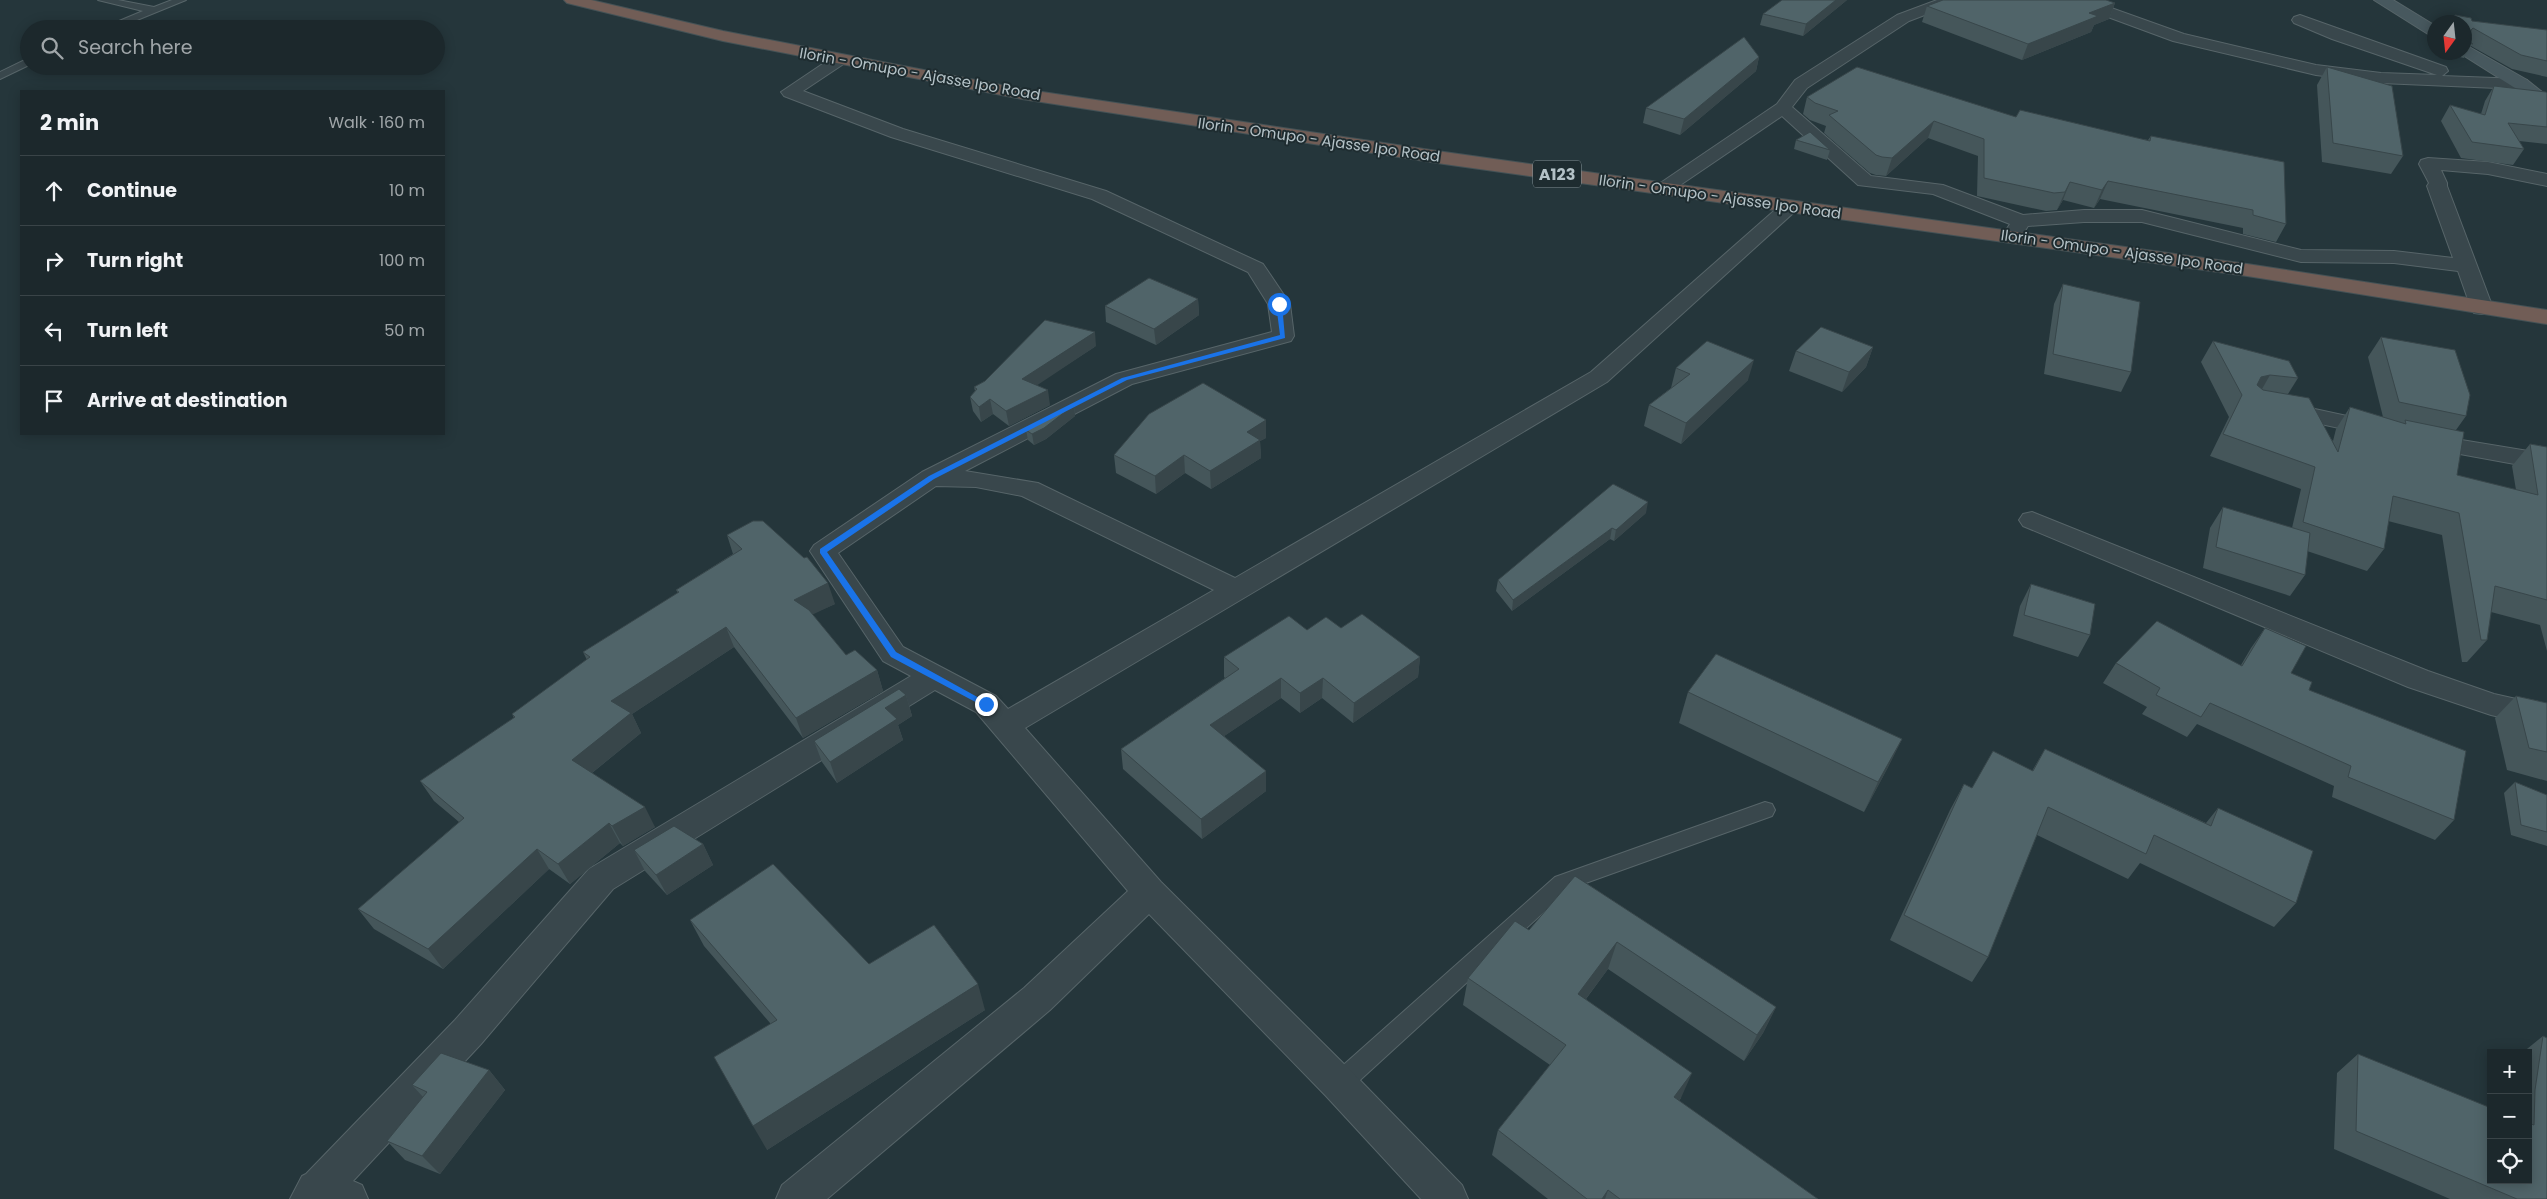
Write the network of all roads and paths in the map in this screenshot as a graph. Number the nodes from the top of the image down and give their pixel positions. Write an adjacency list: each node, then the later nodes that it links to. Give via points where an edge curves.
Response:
1 (103, 0): 8 (lane)
2 (181, 0): 8 (lane)
3 (572, 0): 13 (highway, Ilorin - Omupo - Ajasse Ipo Road / A123)
4 (1913, 0): 7 (street)
5 (2076, 0): 16 (street, via 2179,38 2287,65 2344,75)
6 (2382, 0): 11 (street)
7 (1943, 3): 19 (street, via 1902,18 1801,84)
8 (155, 10): 9 (lane)
9 (129, 20)
10 (2300, 20): 16 (street, via 2396,57)
11 (2427, 25)
12 (2472, 54): 17 (street)
13 (839, 60): 21 (highway, Ilorin - Omupo - Ajasse Ipo Road / A123, via 1022,94 1249,130); 29 (street, via 790,92 897,133 1099,195 1256,268 1279,304 1283,336 1124,379)
14 (20, 66): 15 (lane)
15 (0, 76)
16 (2485, 83): 17 (street)
17 (2521, 84): 18 (street)
18 (2547, 104)
19 (1782, 108): 21 (street); 23 (street, via 1865,181 1936,188)
20 (2547, 180): 24 (street, via 2488,168 2428,164 2438,183)
21 (1663, 188): 22 (highway, Ilorin - Omupo - Ajasse Ipo Road / A123)
22 (1791, 206): 23 (highway, Ilorin - Omupo - Ajasse Ipo Road / A123); 31 (street, via 1599,378)
23 (2016, 229): 24 (street, via 2084,216 2142,216 2301,256 2394,257); 25 (highway, Ilorin - Omupo - Ajasse Ipo Road / A123)
24 (2467, 266): 25 (street)
25 (2482, 308): 26 (highway, Ilorin - Omupo - Ajasse Ipo Road / A123)
26 (2547, 317)
27 (2258, 405): 28 (street)
28 (2547, 462)
29 (931, 478): 31 (street, via 976,479 1030,489); 32 (street, via 823,551 894,654)
30 (2032, 520): 33 (street, via 2418,679 2491,704)
31 (1237, 590): 34 (street)
32 (934, 676): 34 (street, via 986,704); 38 (street, via 601,879)
33 (2547, 717)
34 (1004, 726): 36 (street)
35 (1764, 810): 37 (lane, via 1562,883)
36 (1149, 892): 37 (street); 39 (street, via 1037,998)
37 (1339, 1084): 40 (street)
38 (325, 1196)
39 (796, 1199)
40 (1448, 1199)

